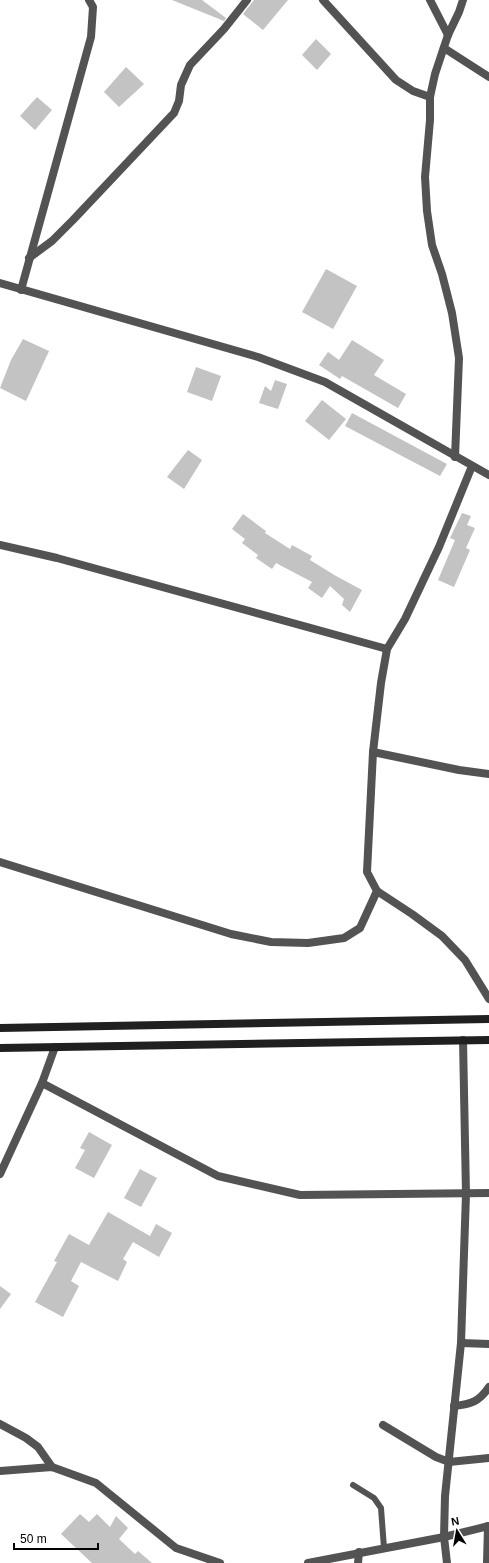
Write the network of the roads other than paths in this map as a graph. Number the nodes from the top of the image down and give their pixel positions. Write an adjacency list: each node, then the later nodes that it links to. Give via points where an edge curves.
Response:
1 (89, 0): 10 (street, via 93,7 92,38)
2 (247, 0): 10 (street, via 190,65 181,85 174,113 73,220)
3 (323, 0): 9 (street, via 396,80 412,91)
4 (430, 0): 6 (street)
5 (463, 0): 6 (street)
6 (448, 35): 7 (street)
7 (444, 48): 8 (street); 9 (street)
8 (489, 77)
9 (430, 97): 13 (street, via 425,177 427,211 432,246 452,313 459,358)
10 (29, 258): 12 (street)
11 (0, 284): 12 (street)
12 (21, 290): 13 (street, via 258,357 325,382)
13 (455, 457): 14 (street)
14 (472, 466): 15 (street); 17 (street, via 436,554 405,619)
15 (489, 475)
16 (0, 545): 17 (street, via 57,558)
17 (387, 649): 18 (street)
18 (373, 752): 19 (street); 21 (street, via 367,872)
19 (489, 774)
20 (0, 862): 21 (street, via 231,934 271,942 308,943 344,938 360,928)
21 (377, 891): 22 (street, via 442,936 465,960)
22 (489, 999)
23 (489, 1019): 24 (main road)
24 (0, 1028)
25 (463, 1040): 26 (main road); 27 (main road); 32 (street)
26 (489, 1040)
27 (55, 1047): 28 (main road); 29 (street)
28 (0, 1048)
29 (42, 1084): 30 (street); 32 (street, via 218,1176 300,1195)
30 (0, 1174)
31 (489, 1193): 32 (street)
32 (466, 1194): 33 (street)
33 (462, 1343): 34 (street); 36 (street)
34 (489, 1344)
35 (489, 1387): 36 (street, via 483,1397 469,1404)
36 (454, 1406): 40 (street)
37 (0, 1424): 41 (street, via 38,1447)
38 (383, 1425): 40 (street)
39 (489, 1458): 40 (street)
40 (449, 1462): 45 (street)
41 (52, 1467): 42 (street); 48 (street, via 96,1483 176,1548)
42 (0, 1472)
43 (353, 1485): 46 (lane, via 374,1498 381,1508)
44 (489, 1526): 45 (street); 52 (street)
45 (444, 1537): 46 (street); 51 (street)
46 (384, 1548): 47 (street)
47 (359, 1552): 49 (street); 50 (street)
48 (220, 1563)
49 (308, 1563)
50 (358, 1563)
51 (447, 1563)
52 (487, 1563)

